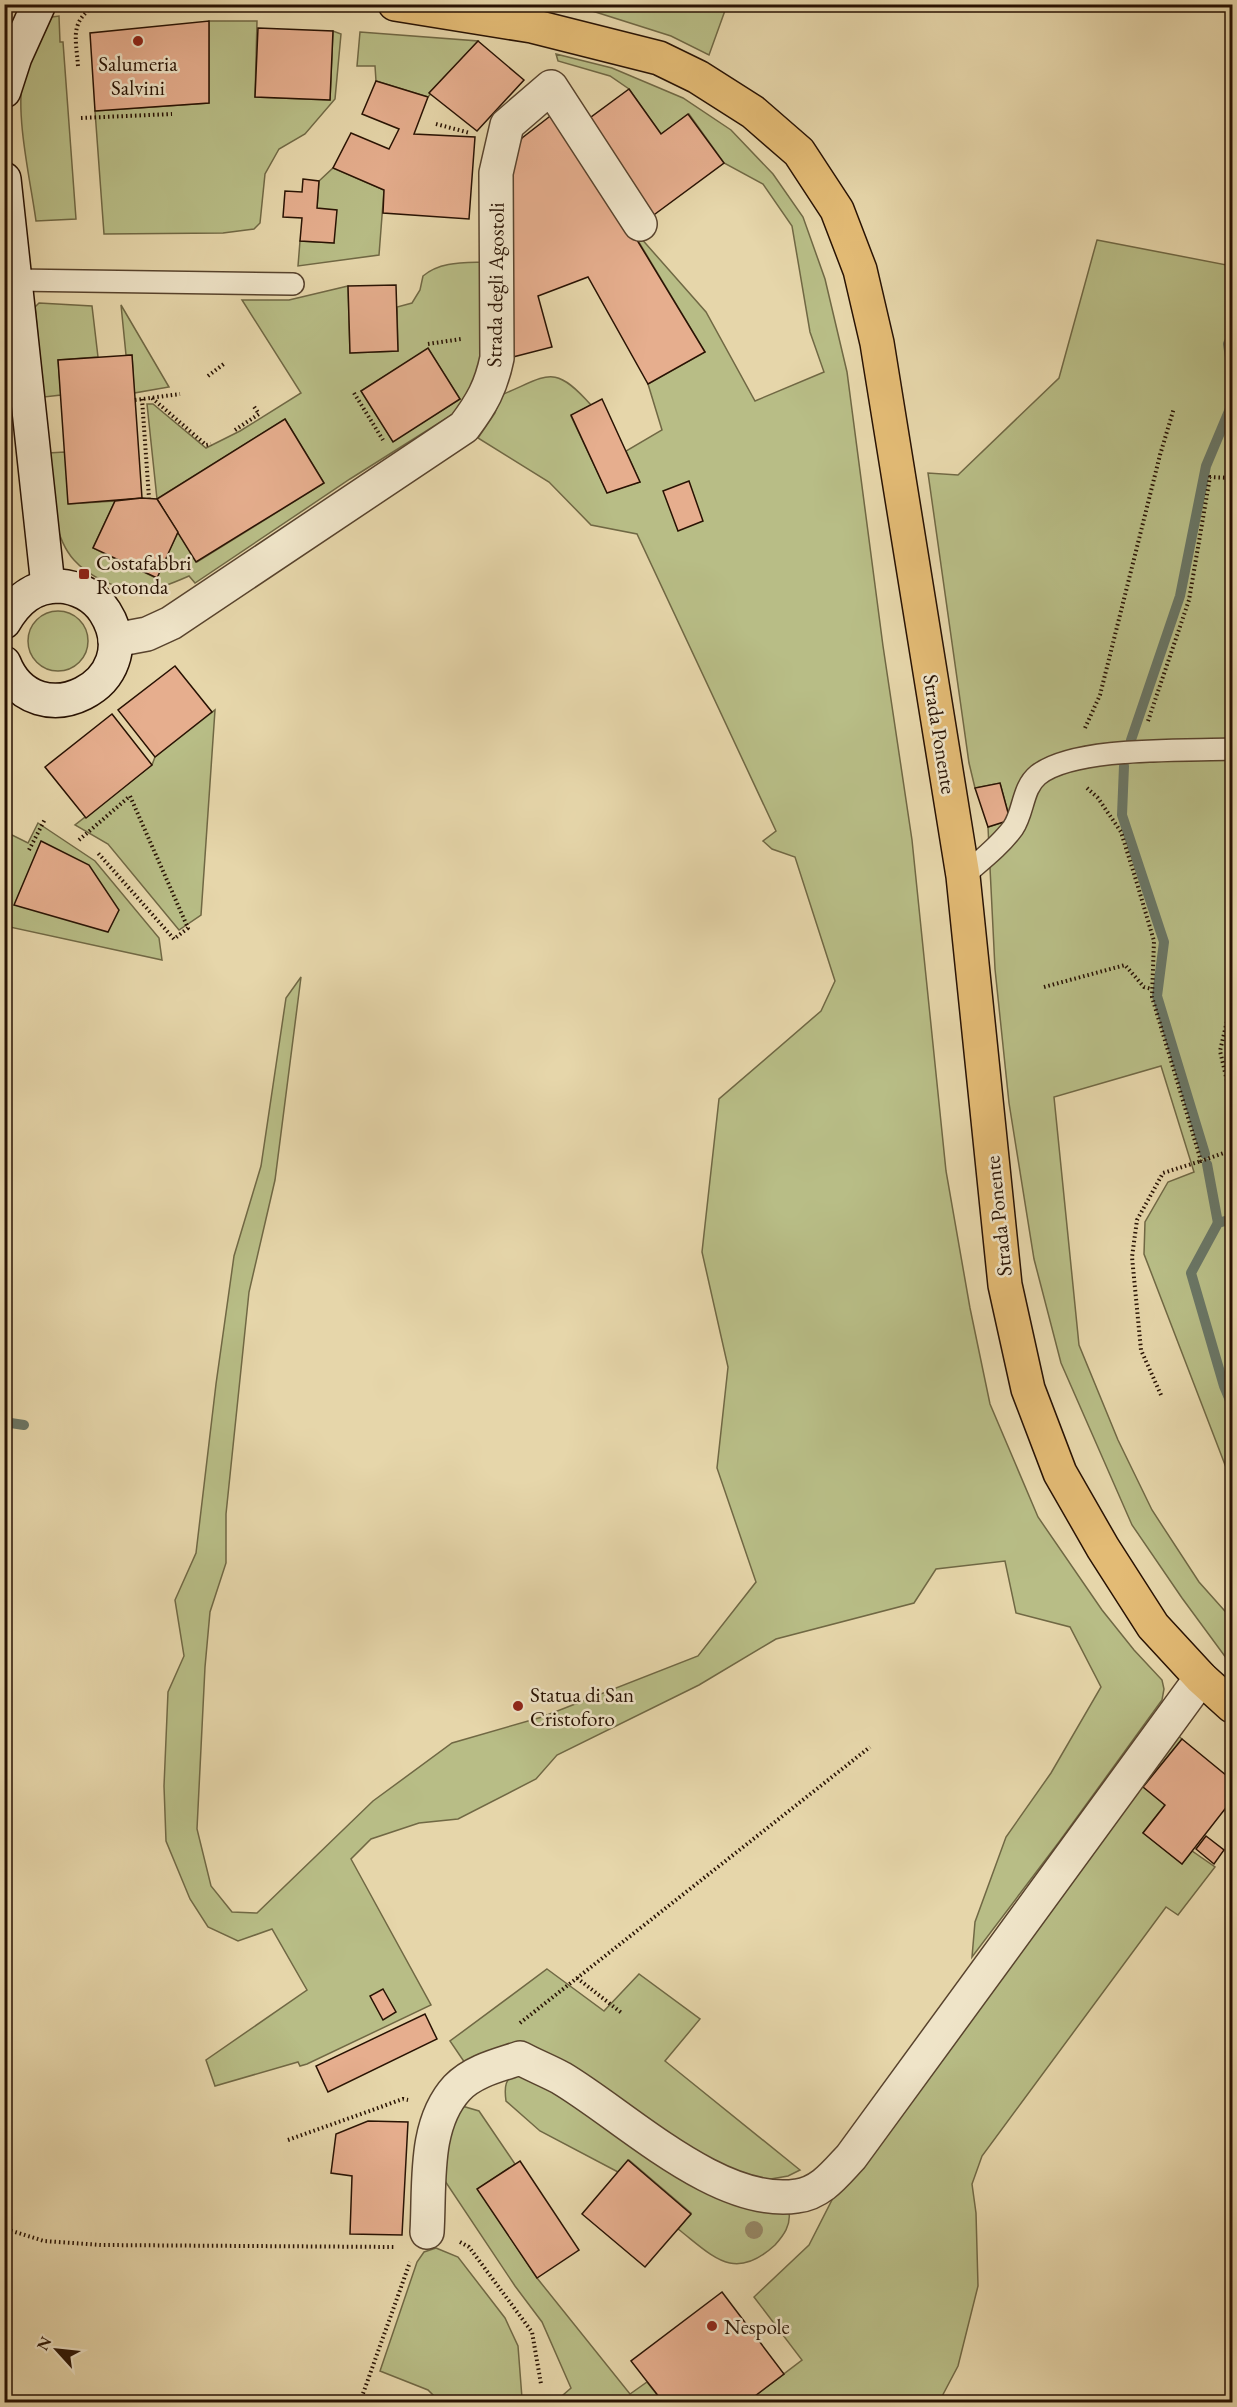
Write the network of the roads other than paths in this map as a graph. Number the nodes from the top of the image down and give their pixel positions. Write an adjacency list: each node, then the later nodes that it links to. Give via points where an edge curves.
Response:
1 (39, 4): 3 (street)
2 (395, 4): 15 (main road, Strada Ponente, via 532,26 669,63 753,112 800,152 837,210 860,270 877,343)
3 (4, 91)
4 (4, 179): 6 (street)
5 (640, 224): 10 (street, Strada degli Agostoli, via 551,87 507,124 496,173 498,358 484,402 464,427 171,623 147,634)
6 (11, 268): 7 (lane); 8 (street)
7 (293, 284)
8 (48, 586): 9 (street, via 21,599); 10 (street, via 85,593 100,605 111,621)
9 (4, 622)
10 (115, 640): 12 (street, via 114,657 97,685 69,700)
11 (4, 663): 12 (street, via 21,687)
12 (37, 697): 13 (street)
13 (4, 699)
14 (1233, 749): 15 (lane, via 1095,754 1038,775 1028,788 1014,827)
15 (963, 876): 16 (main road, Strada Ponente, via 1005,1286 1028,1389 1060,1473 1103,1548 1153,1626)
16 (1202, 1678): 17 (main road, Strada Ponente); 18 (street, via 851,2157 825,2185 798,2196 762,2196 720,2183 561,2079 520,2058 486,2069 458,2087 441,2112 432,2145)
17 (1233, 1706)
18 (422, 2240)

